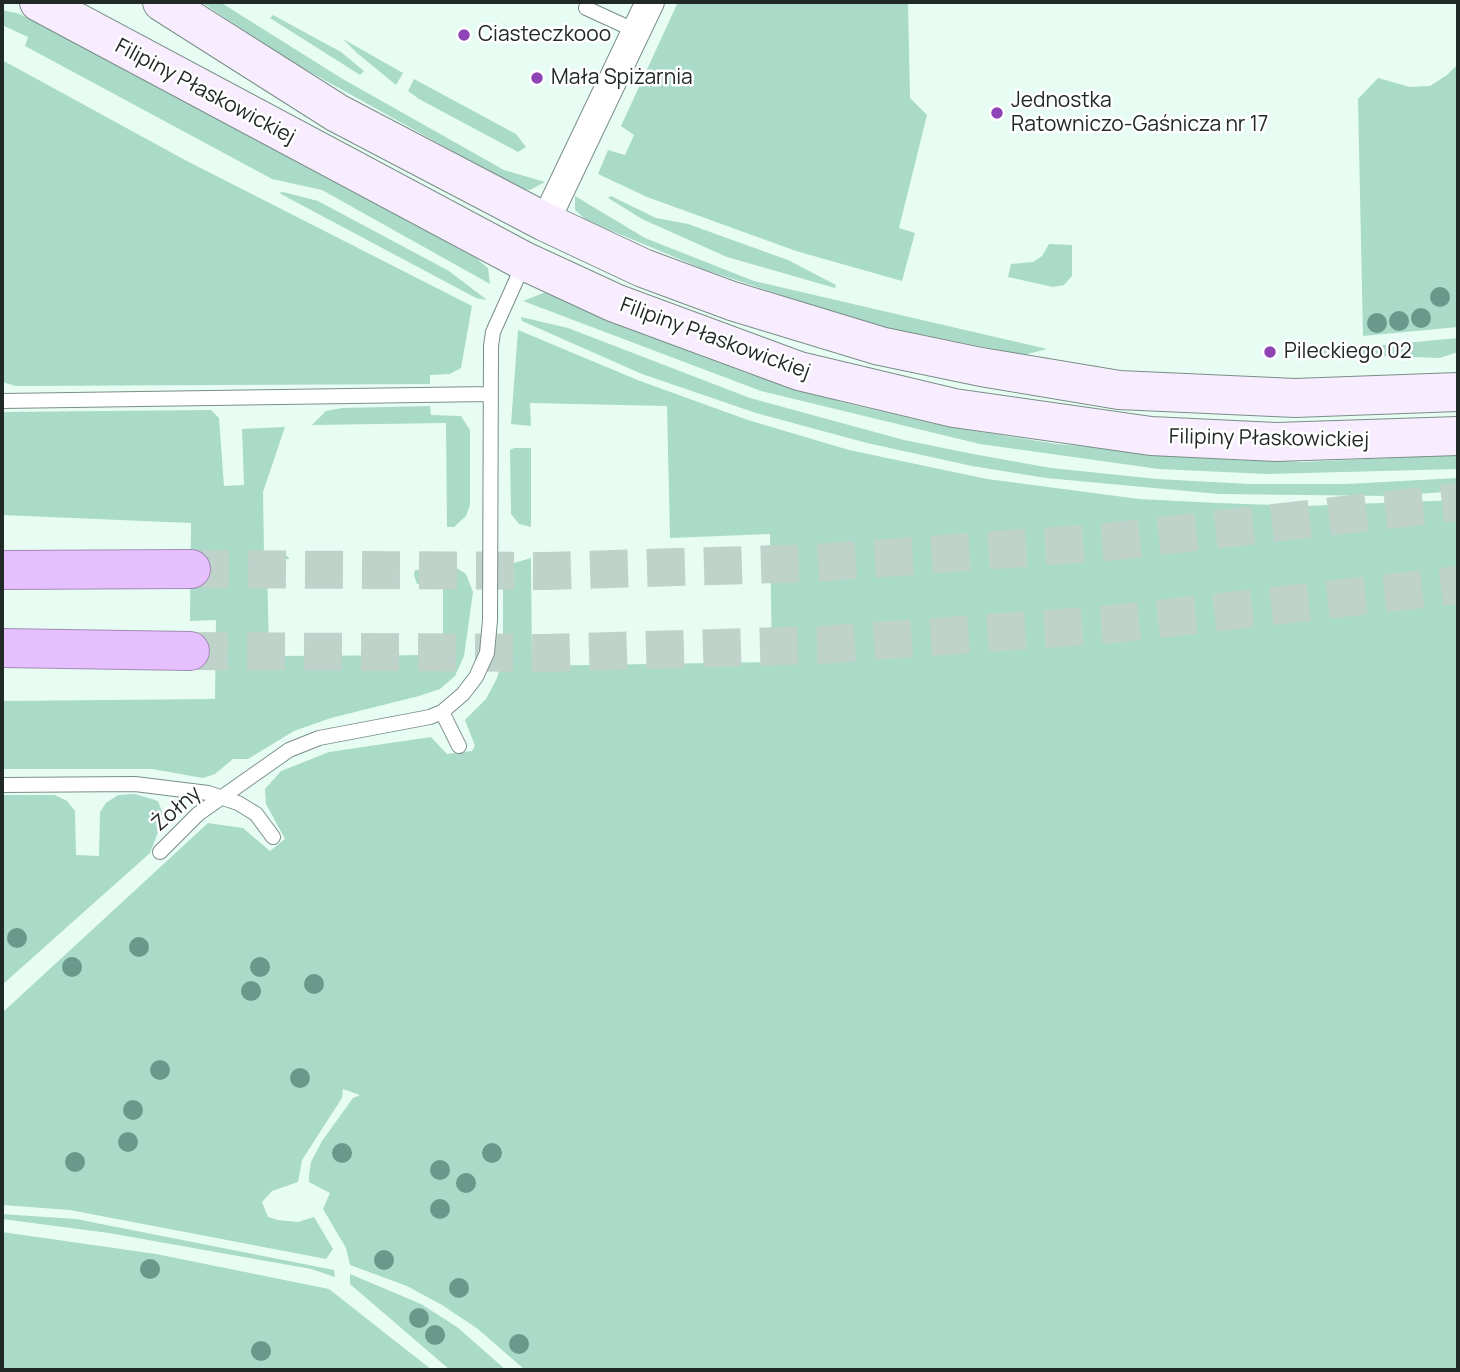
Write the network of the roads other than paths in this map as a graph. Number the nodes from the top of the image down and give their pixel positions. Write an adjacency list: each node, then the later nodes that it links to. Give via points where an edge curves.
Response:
1 (39, 2): 7 (main road, Filipiny Płaskowickiej)
2 (162, 2): 6 (main road, Filipiny Płaskowickiej, via 337,113)
3 (650, 2): 5 (street)
4 (586, 8): 5 (lane)
5 (636, 32): 6 (street)
6 (545, 222): 8 (main road, Filipiny Płaskowickiej, via 643,268 732,301 880,346 981,367 1119,390 1247,398)
7 (524, 261): 9 (lane, via 493,332); 11 (main road, Filipiny Płaskowickiej, via 615,303 799,372 954,408 1181,438 1326,442)
8 (1458, 392)
9 (489, 394): 10 (lane); 16 (lane, via 487,653 463,694)
10 (2, 401)
11 (1458, 436)
12 (191, 569): 13 (highway)
13 (2, 570)
14 (2, 648): 15 (highway)
15 (190, 651)
16 (442, 712): 17 (lane); 19 (lane, Żołny, via 319,738 268,763)
17 (459, 746)
18 (2, 785): 19 (lane, via 158,785)
19 (223, 798): 20 (lane, via 256,814); 21 (lane, Żołny, via 198,814)
20 (273, 837)
21 (160, 852)

